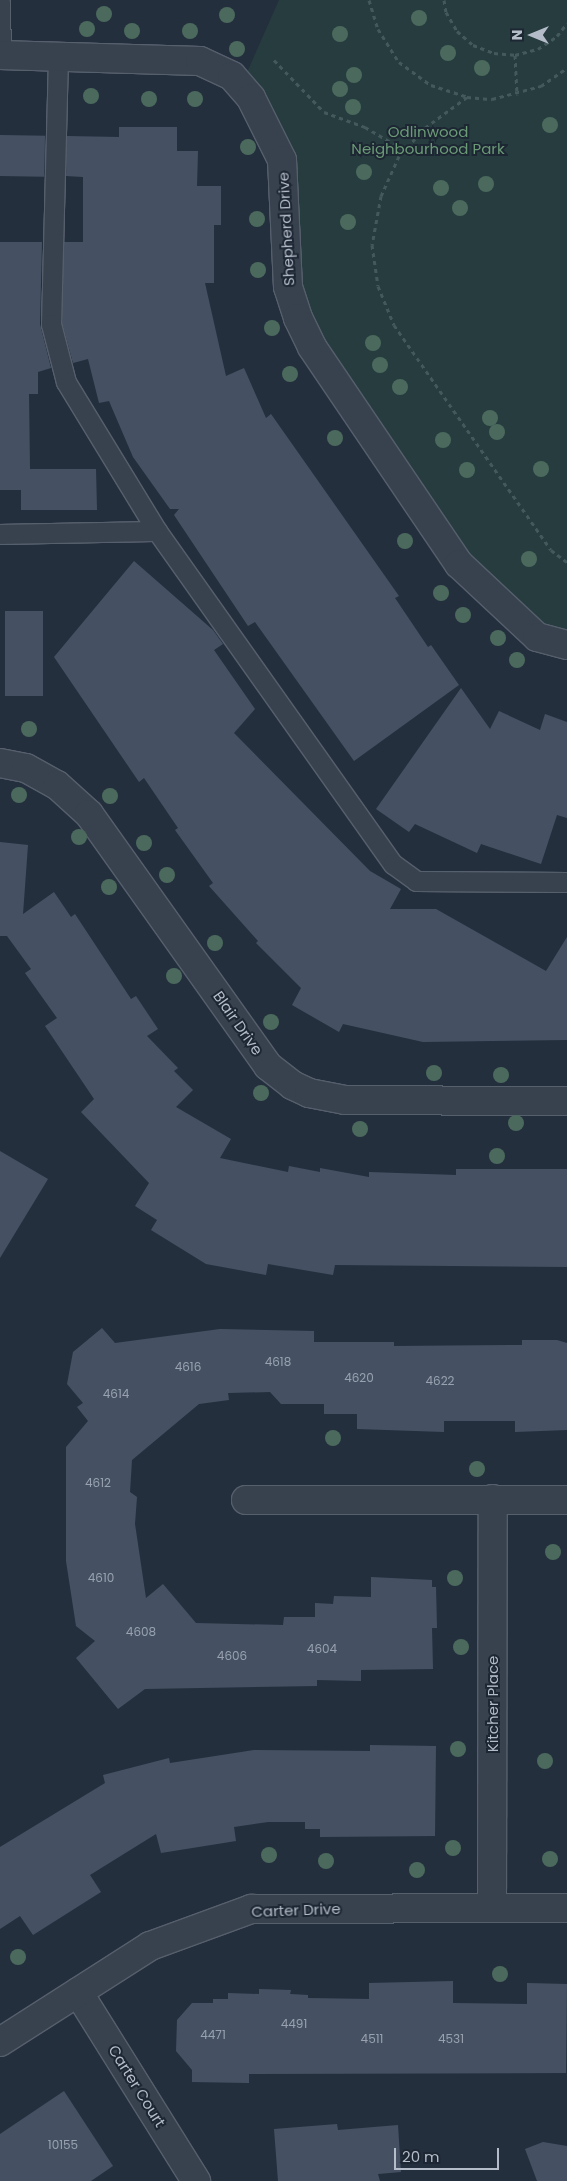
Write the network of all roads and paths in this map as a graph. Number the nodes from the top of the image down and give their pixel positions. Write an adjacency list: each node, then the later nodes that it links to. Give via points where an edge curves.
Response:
1 (369, 0): 11 (path, via 378,29 399,62 431,85)
2 (444, 0): 6 (path, via 446,12 457,30 473,45 494,54)
3 (0, 2): 5 (lane)
4 (567, 22): 6 (path, via 558,36 538,49)
5 (0, 55): 7 (street, Shepherd Drive)
6 (515, 55): 10 (path)
7 (58, 56): 13 (lane, via 51,324 66,382); 16 (street, Shepherd Drive, via 200,61 232,76 251,98 282,160 288,287 312,347 459,564 537,638)
8 (274, 60): 12 (path, via 324,112 365,127)
9 (567, 68): 10 (path, via 541,86)
10 (516, 95): 11 (path, via 492,99)
11 (468, 97): 12 (path, via 426,127)
12 (404, 150): 15 (path, via 381,196 375,225 372,245 378,286 394,325 551,550)
13 (157, 531): 14 (lane); 18 (lane, via 393,864 416,881)
14 (0, 534)
15 (567, 562)
16 (567, 645)
17 (0, 763): 19 (street, Blair Drive, via 26,768 57,785 89,814 268,1066 292,1086 309,1094 345,1100)
18 (567, 882)
19 (567, 1101)
20 (493, 1499): 21 (street); 22 (street); 23 (street, Kitcher Place)
21 (246, 1500)
22 (567, 1500)
23 (492, 1908): 24 (street, Carter Drive); 25 (street, Carter Drive, via 251,1909 150,1946)
24 (567, 1908)
25 (78, 1992): 26 (street, Carter Drive); 27 (street, Carter Court)
26 (0, 2042)
27 (196, 2181)

